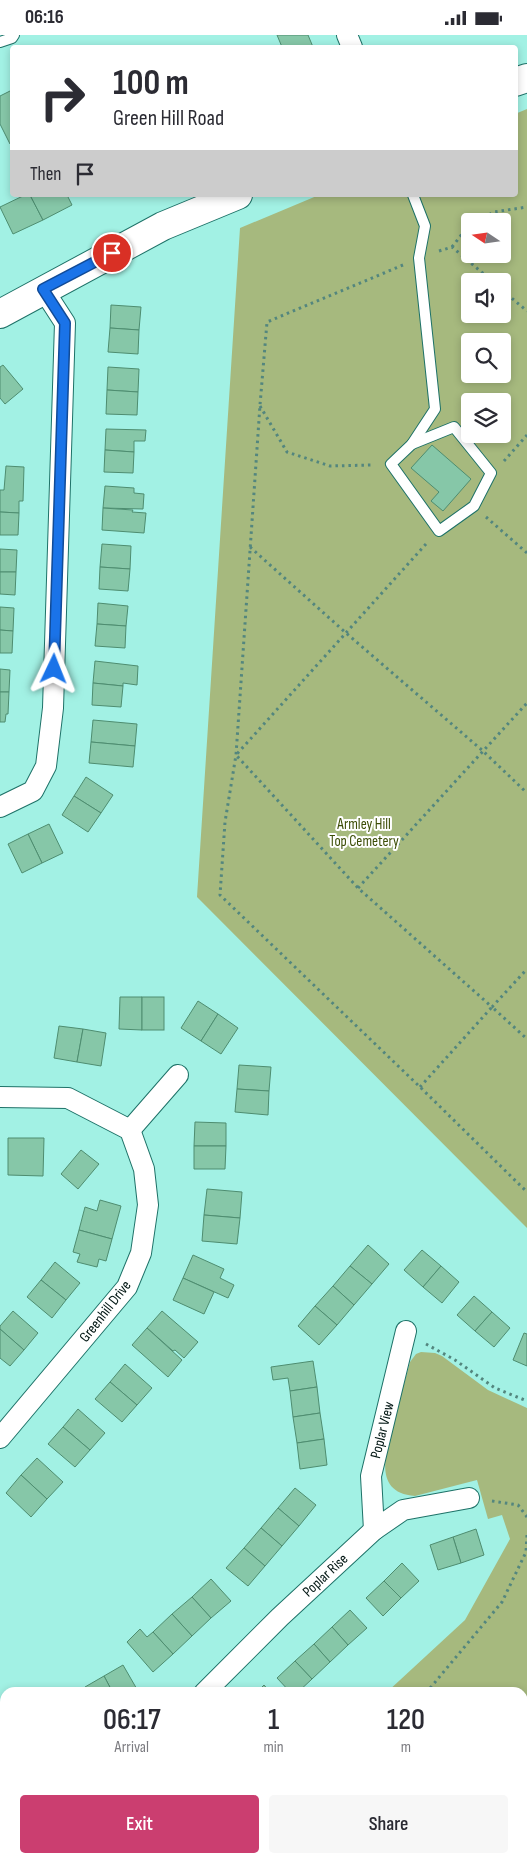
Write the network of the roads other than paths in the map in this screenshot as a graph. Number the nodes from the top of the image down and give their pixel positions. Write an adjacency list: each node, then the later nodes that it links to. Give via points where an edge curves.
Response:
1 (13, 37): 2 (lane)
2 (0, 42)
3 (233, 197): 5 (street, via 163,226)
4 (414, 197): 7 (lane, via 425,226 420,258 435,409)
5 (43, 289): 6 (street); 8 (street, via 65,323 53,708 46,766 33,791)
6 (0, 313)
7 (412, 444): 7 (lane, via 454,427 490,473 474,506 439,531 391,464)
8 (0, 807)
9 (178, 1075): 11 (street)
10 (0, 1097): 11 (street, via 68,1098)
11 (130, 1130): 13 (street, Greenhill Drive, via 144,1169 148,1205 141,1253 127,1287)
12 (405, 1334): 15 (street, Poplar View, via 371,1476)
13 (0, 1438)
14 (469, 1498): 15 (street, Poplar Rise, via 403,1509)
15 (374, 1530): 16 (street, Poplar Rise)
16 (210, 1687)

